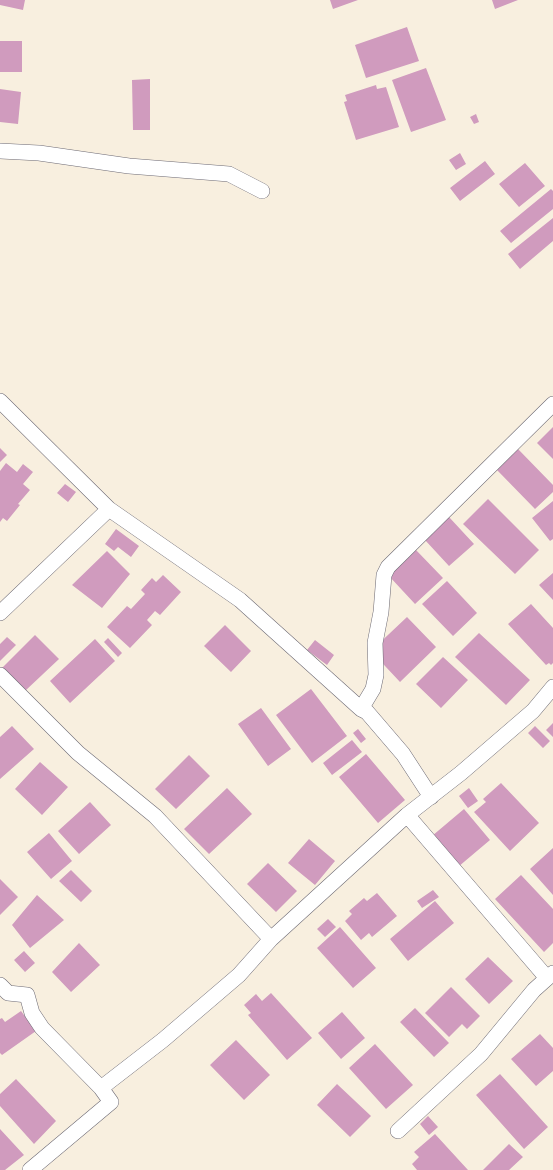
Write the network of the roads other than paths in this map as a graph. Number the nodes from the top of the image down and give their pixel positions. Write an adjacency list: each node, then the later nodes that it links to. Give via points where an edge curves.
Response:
1 (0, 151): 2 (street, via 228,174)
2 (262, 191)
3 (0, 401): 5 (street)
4 (553, 404): 9 (street, via 388,567 384,575 381,612 374,643 376,675 373,689)
5 (109, 509): 6 (street); 9 (street, via 240,600)
6 (0, 613)
7 (0, 675): 12 (street, via 78,752 154,816)
8 (553, 687): 10 (street, via 533,711)
9 (360, 709): 10 (street, via 367,712 403,754)
10 (431, 797): 11 (street)
11 (407, 815): 12 (street); 13 (street)
12 (270, 939): 15 (street, via 239,974 163,1040)
13 (550, 976): 16 (street, via 534,990 481,1054)
14 (0, 985): 15 (street, via 8,994 28,995 32,1013 42,1028)
15 (102, 1088): 17 (street, via 111,1102)
16 (398, 1131)
17 (30, 1170)

